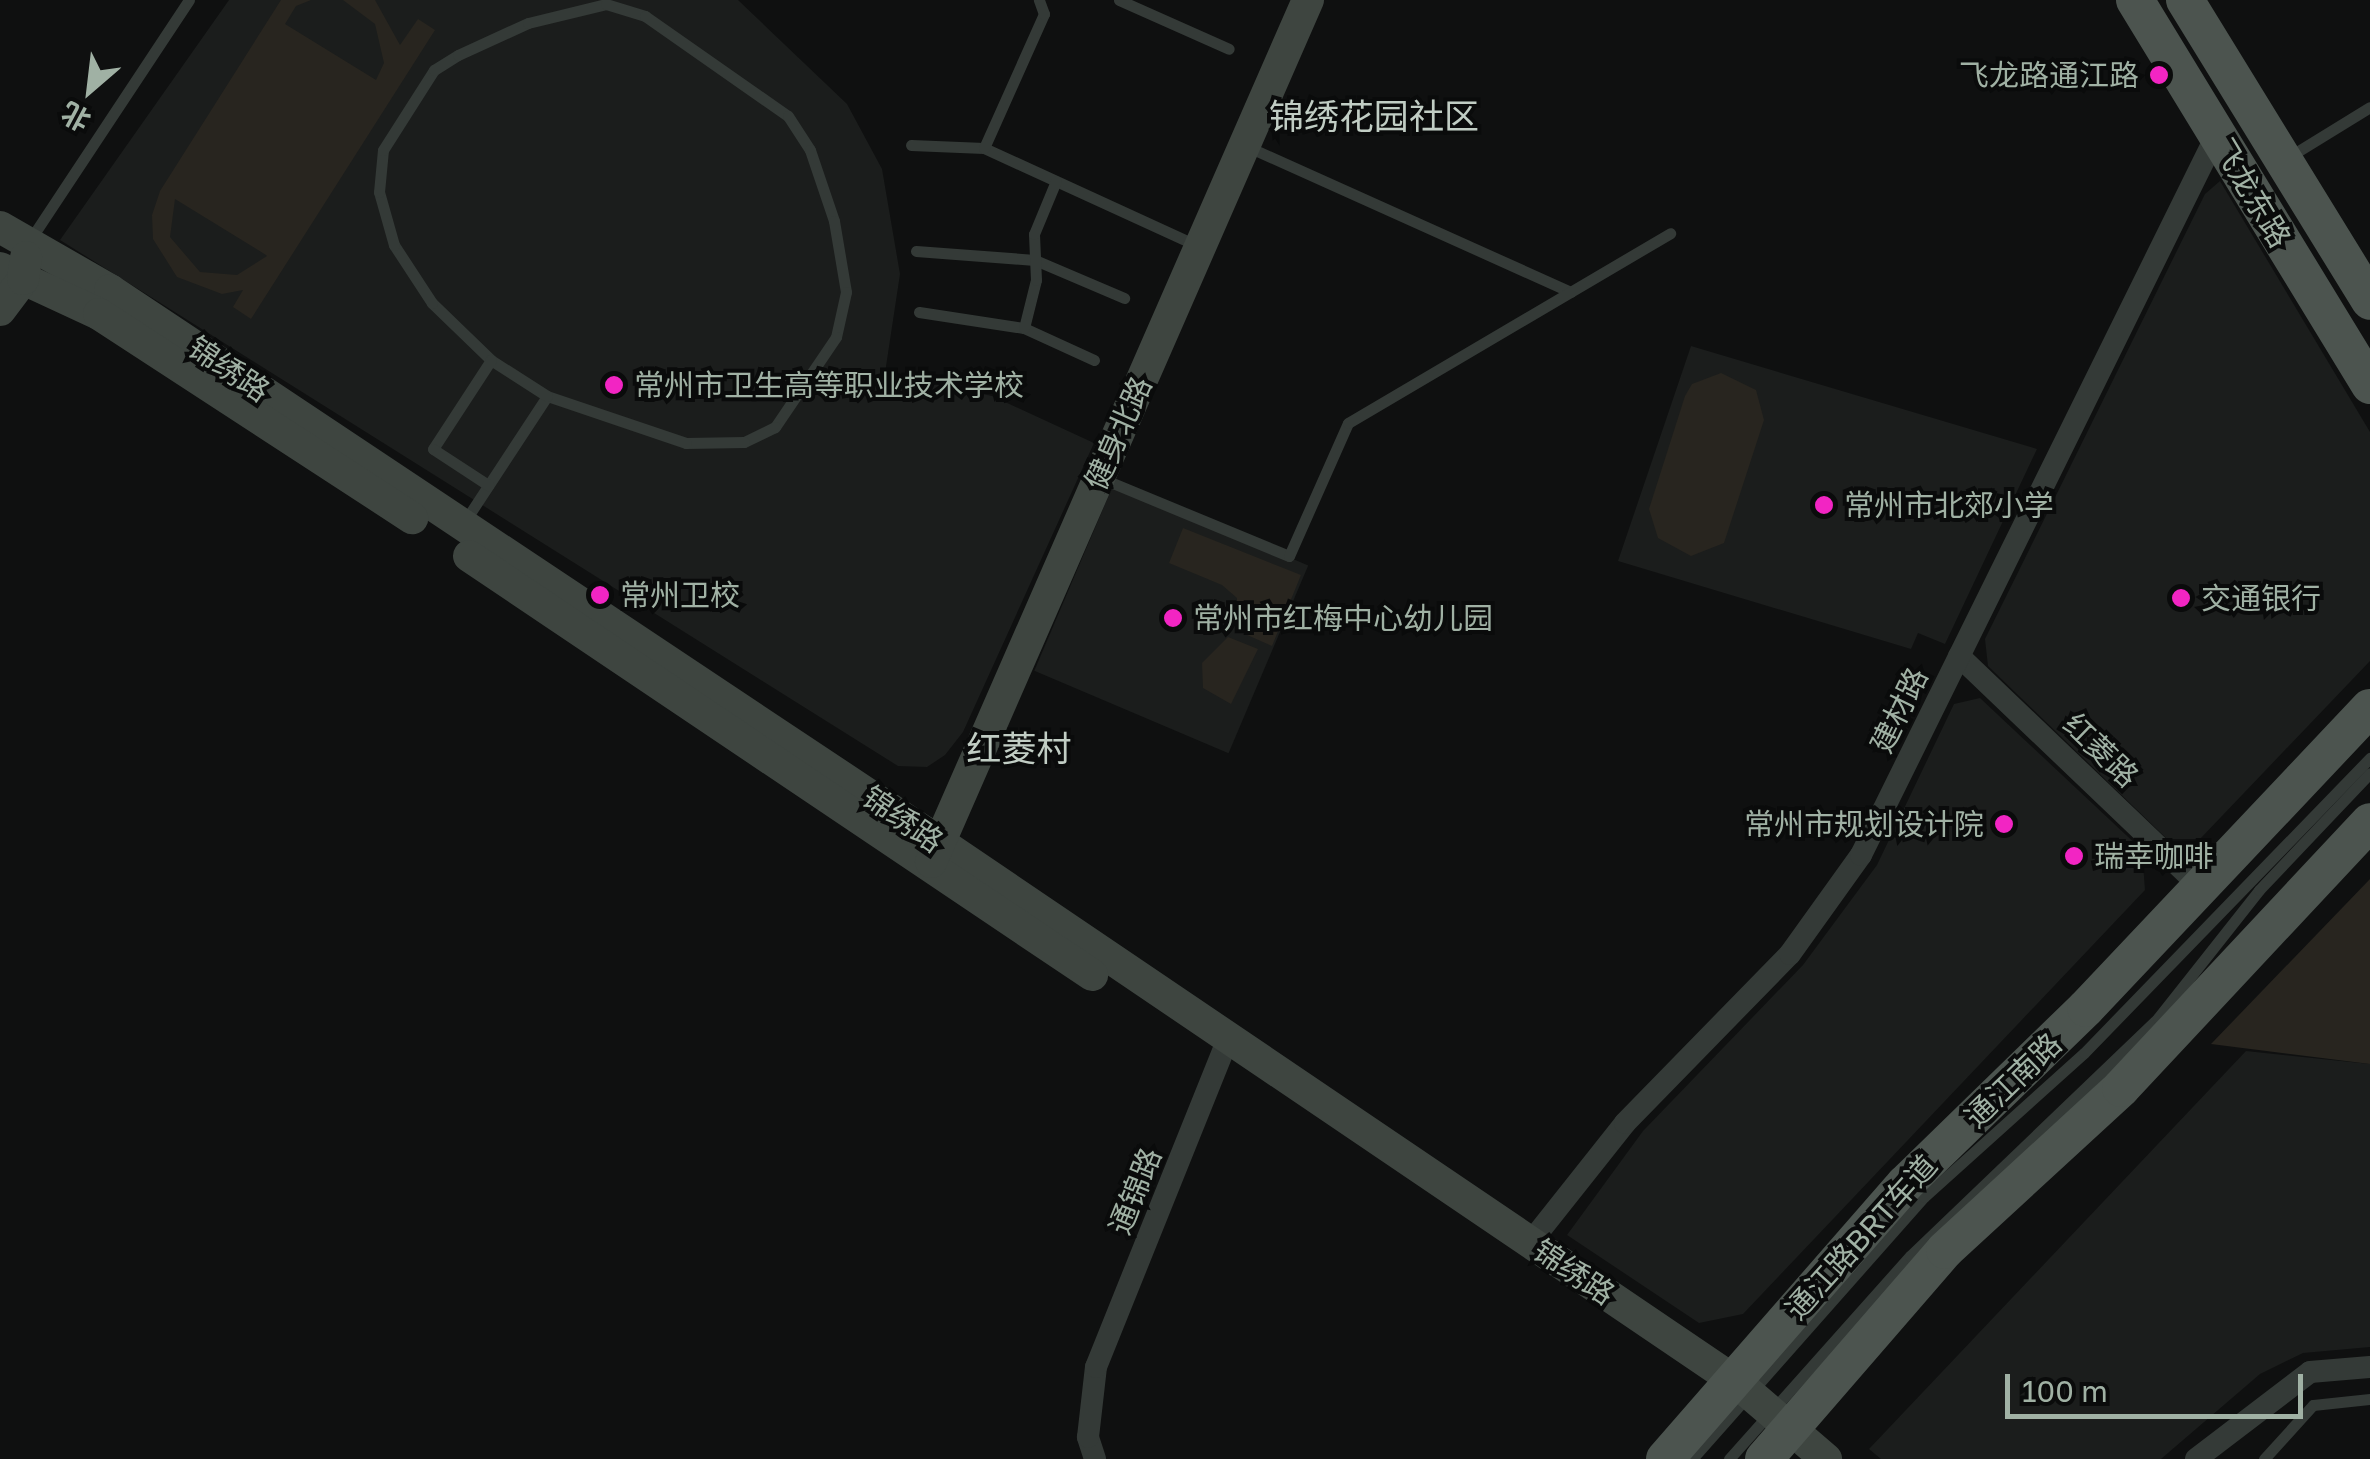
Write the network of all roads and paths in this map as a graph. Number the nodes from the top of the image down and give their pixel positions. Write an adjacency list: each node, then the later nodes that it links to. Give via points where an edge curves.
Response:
1 (189, 0): 18 (lane)
2 (1039, 0): 12 (lane, via 1044,14)
3 (1118, 0): 7 (lane)
4 (1308, 0): 10 (street, 健身北路)
5 (2135, 0): 9 (main road, 飞龙东路)
6 (2185, 0): 13 (main road, 飞龙东路)
7 (1229, 49)
8 (2370, 107): 13 (lane)
9 (2216, 134): 28 (main road, 飞龙东路); 33 (street, 建材路)
10 (1244, 145): 16 (street, 健身北路); 20 (lane)
11 (912, 146): 12 (lane)
12 (984, 148): 14 (lane)
13 (2283, 160): 22 (main road, 飞龙东路)
14 (1056, 181): 16 (lane); 19 (lane, via 1034,234)
15 (1670, 233): 20 (lane)
16 (1200, 246): 30 (street, 健身北路)
17 (916, 250): 19 (lane)
18 (10, 254): 23 (street); 32 (street, 锦绣路, via 110,290); 38 (street, 锦绣路)
19 (1035, 260): 21 (lane); 25 (lane)
20 (1571, 292): 30 (lane, via 1348,424 1289,556)
21 (1124, 298)
22 (2370, 301)
23 (0, 310)
24 (919, 312): 25 (lane)
25 (1024, 328): 27 (lane)
26 (492, 360): 29 (lane); 29 (lane, via 432,303 394,245 379,192 383,150 434,70 458,55 528,23 606,4 644,16 788,116 810,150 834,222 846,292 836,337 776,427 744,442 686,443); 31 (lane, via 433,449)
27 (1094, 360)
28 (2370, 385)
29 (547, 396): 31 (lane)
30 (1099, 478): 38 (street, 健身北路)
31 (488, 485): 32 (lane)
32 (463, 524): 38 (street, 锦绣路)
33 (1959, 656): 39 (street, 红菱路); 41 (street, 建材路, via 1862,855 1810,926 1624,1123)
34 (2367, 708): 39 (main road, 通江南路)
35 (2370, 758): 44 (lane, 通江路BRT车道, via 2084,1052 1924,1197)
36 (2370, 773): 44 (lane, 通江路BRT车道, via 2259,890 2158,1018)
37 (2370, 822): 44 (main road, 通江南路, via 2121,1088 1945,1250)
38 (934, 854): 40 (street, 锦绣路)
39 (2201, 887): 44 (main road, 通江南路, via 1905,1184)
40 (1225, 1046): 41 (street, 锦绣路); 44 (street, 锦绣路); 45 (street, 通锦路, via 1096,1367 1088,1437)
41 (1530, 1243): 44 (street, 锦绣路)
42 (2370, 1367): 51 (street, via 2310,1372 2276,1391)
43 (2370, 1399): 52 (lane, via 2313,1404)
44 (1756, 1405): 46 (main road, 通江南路); 47 (lane, 通江路BRT车道); 48 (lane, 通江路BRT车道); 49 (main road, 通江南路); 50 (street, 锦绣路)
45 (1095, 1459)
46 (1664, 1459)
47 (1692, 1459)
48 (1729, 1459)
49 (1764, 1459)
50 (1826, 1459)
51 (2196, 1459)
52 (2264, 1459)

